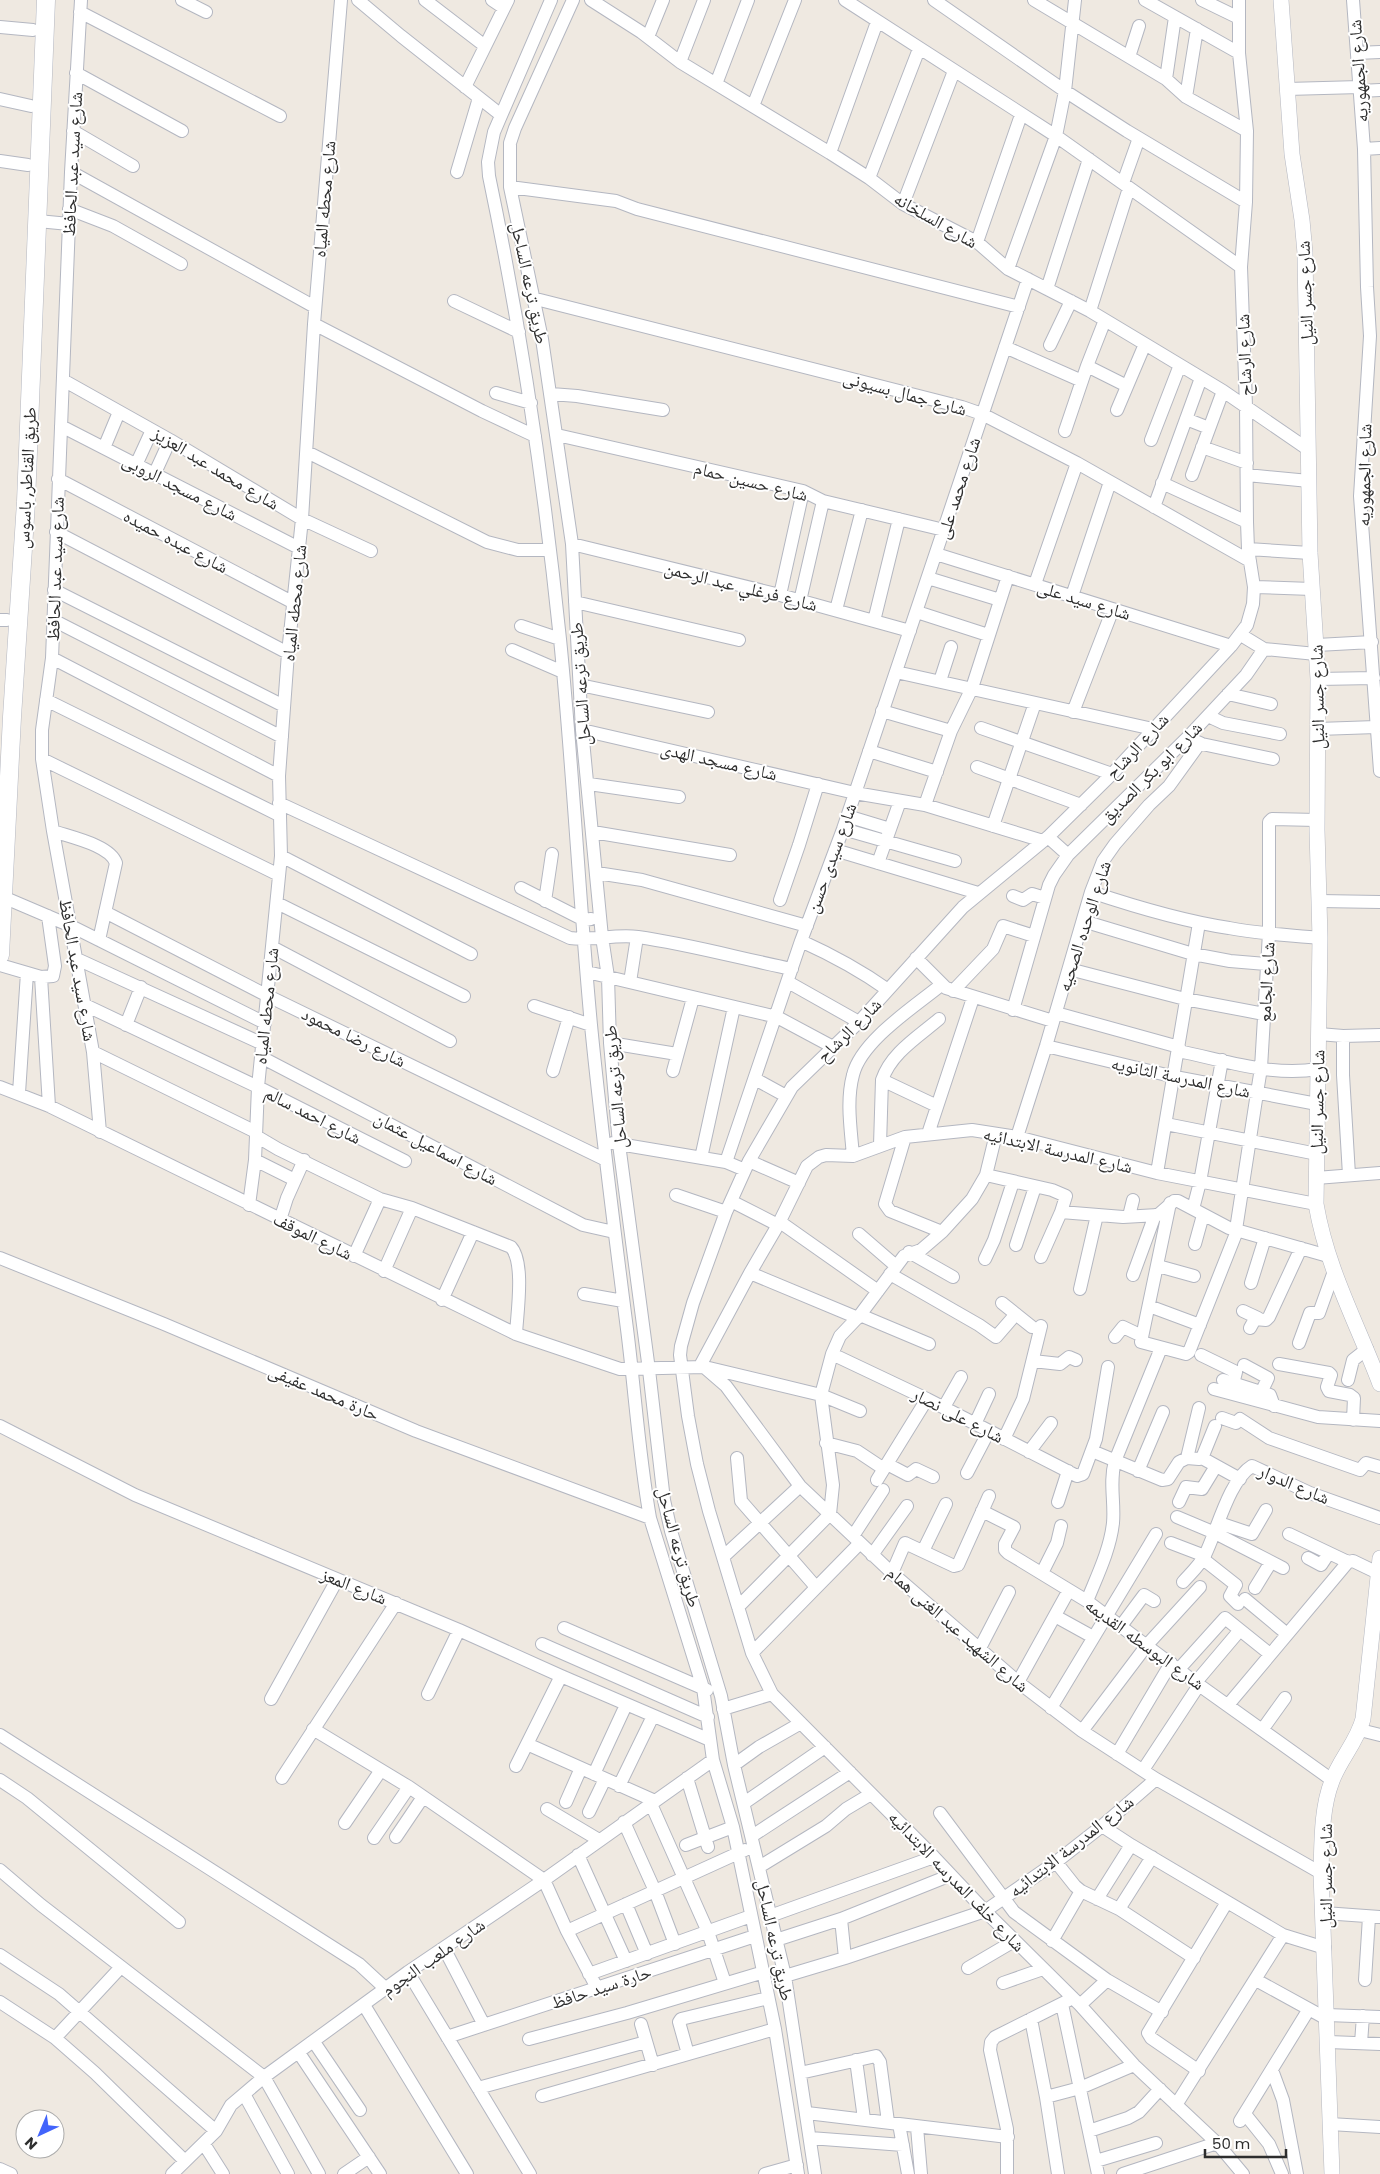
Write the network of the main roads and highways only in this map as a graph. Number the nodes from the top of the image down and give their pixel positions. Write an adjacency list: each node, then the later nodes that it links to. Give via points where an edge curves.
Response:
1 (34, 0): 3 (main road, طريق القناطر, باسوس, via 18,444)
2 (46, 0): 5 (main road, طريق القناطر, باسوس, via 26,502)
3 (3, 620): 4 (main road, طريق القناطر, باسوس)
4 (0, 746)
5 (0, 955)

